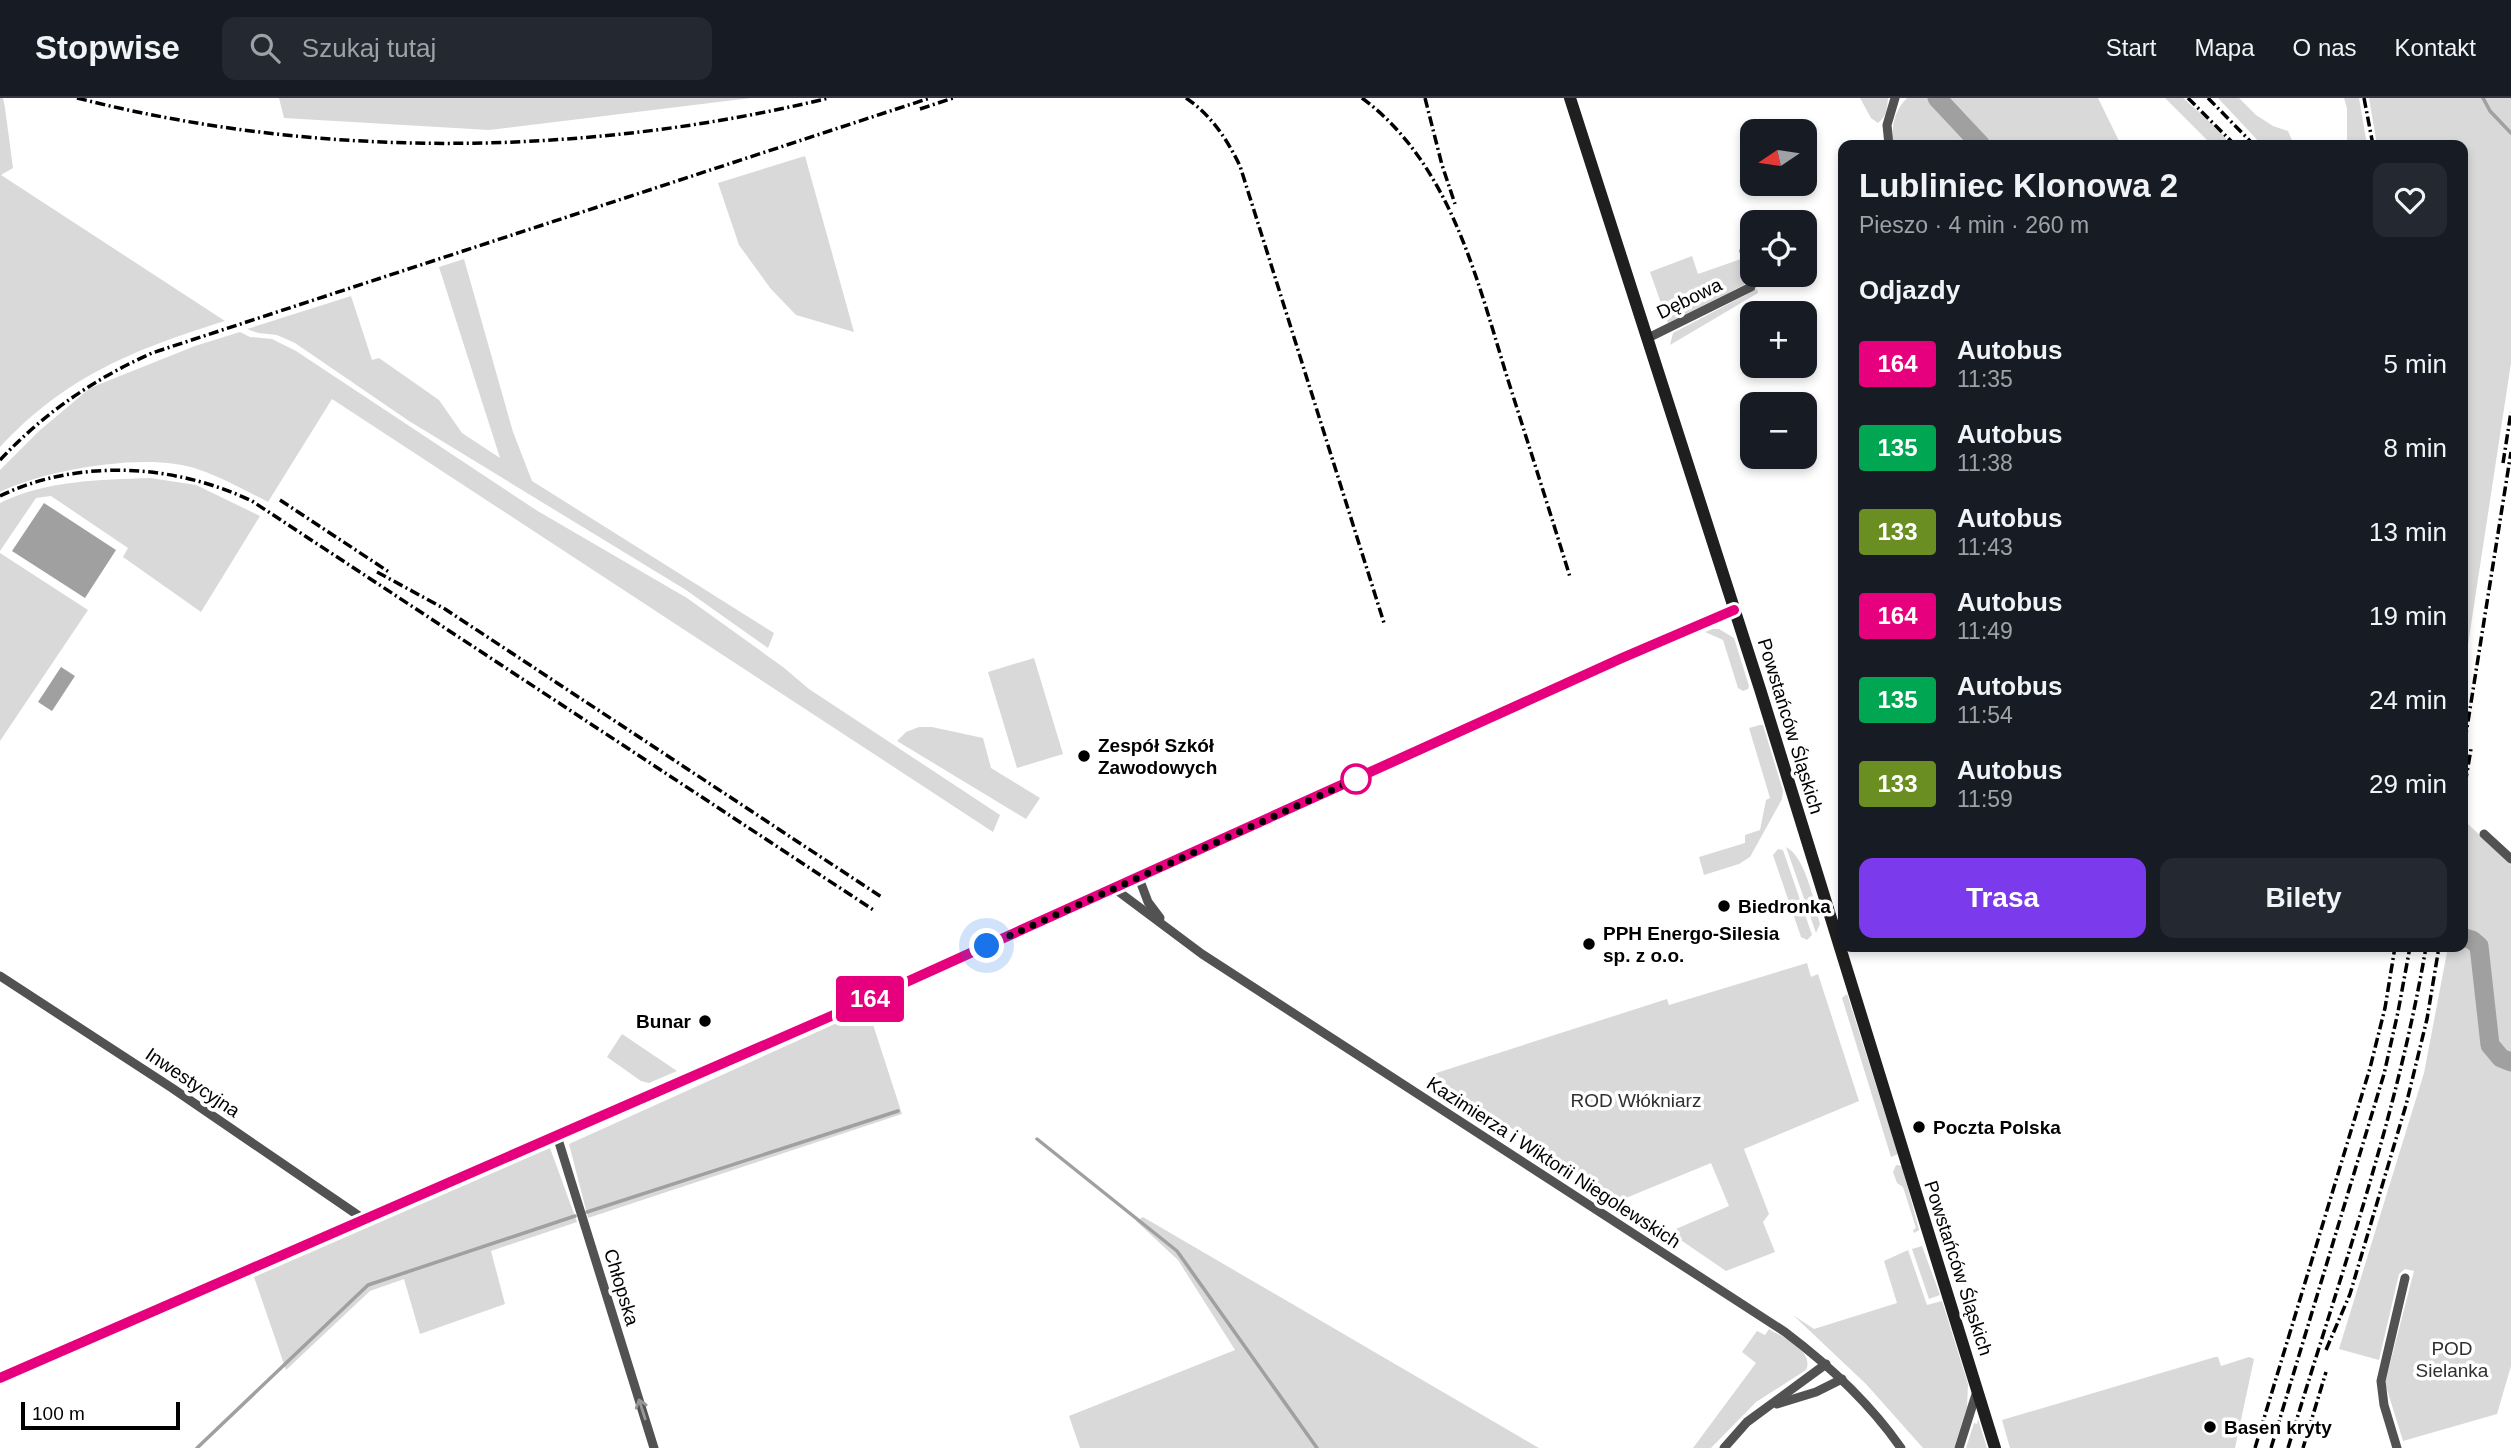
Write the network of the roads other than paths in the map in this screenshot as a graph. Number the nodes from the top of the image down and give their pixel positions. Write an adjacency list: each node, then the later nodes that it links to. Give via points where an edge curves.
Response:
1 (1570, 98): 5 (main road, Powstańców Śląskich)
2 (1895, 98): 3 (street, via 1887,125)
3 (1888, 140)
4 (1749, 287): 5 (street, Dębowa)
5 (1648, 338): 6 (main road, Powstańców Śląskich)
6 (1734, 610): 9 (street); 12 (main road, Powstańców Śląskich)
7 (2484, 834): 8 (street)
8 (2511, 859)
9 (1139, 878): 10 (street); 11 (street)
10 (1115, 888): 11 (street, Kazimierza i Wiktorii Niegolewskich); 15 (street)
11 (1168, 928): 18 (street, Kazimierza i Wiktorii Niegolewskich, via 1785,1332)
12 (1838, 942)
13 (1841, 952): 21 (main road, Powstańców Śląskich)
14 (0, 976): 16 (street, Inwestycyjna)
15 (557, 1136): 16 (street); 23 (street, Chłopska, one-way to 15)
16 (365, 1220): 19 (street)
17 (2405, 1278): 28 (street, via 2381,1381)
18 (1826, 1364): 20 (street, Kazimierza i Wiktorii Niegolewskich); 22 (street)
19 (0, 1378)
20 (1842, 1379): 22 (street); 25 (street, Kazimierza i Wiktorii Niegolewskich)
21 (1978, 1389): 26 (street); 27 (main road, Powstańców Śląskich)
22 (1768, 1407): 24 (street)
23 (654, 1448)
24 (1724, 1448)
25 (1901, 1448)
26 (1959, 1448)
27 (1995, 1448)
28 (2397, 1448)

